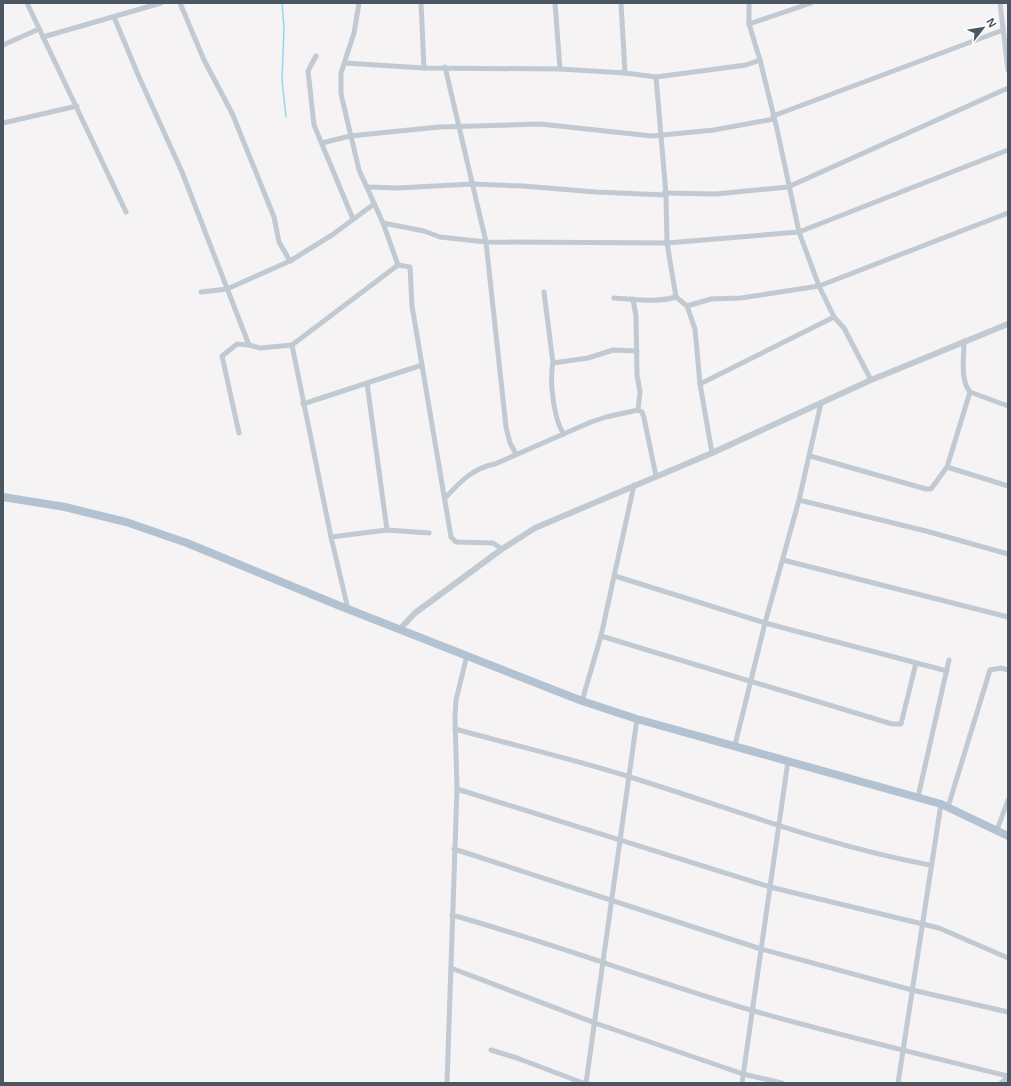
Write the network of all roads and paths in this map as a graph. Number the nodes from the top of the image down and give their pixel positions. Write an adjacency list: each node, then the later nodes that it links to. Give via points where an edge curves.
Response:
1 (27, 3): 13 (street)
2 (161, 3): 11 (street)
3 (180, 3): 47 (street, via 204,60 232,113 274,217 279,242)
4 (359, 3): 19 (street)
5 (421, 3): 21 (street)
6 (555, 3): 22 (street)
7 (621, 3): 24 (street)
8 (749, 3): 12 (street)
9 (811, 3): 12 (street)
10 (1000, 3): 14 (street)
11 (114, 17): 15 (street); 50 (street, via 182,172)
12 (749, 24): 18 (street)
13 (39, 29): 15 (street); 16 (street)
14 (1003, 30): 23 (street); 28 (street)
15 (43, 37): 27 (street)
16 (3, 45)
17 (316, 56): 33 (street, via 308,71 314,125)
18 (760, 60): 25 (street, via 746,65); 28 (street)
19 (345, 63): 21 (street); 32 (street, via 341,73 341,94)
20 (445, 67): 21 (street); 22 (street); 30 (street)
21 (424, 68)
22 (560, 69): 24 (street)
23 (1008, 70)
24 (625, 73): 25 (street)
25 (656, 77): 31 (street)
26 (1008, 88): 37 (street)
27 (77, 106): 29 (street); 40 (street)
28 (774, 118): 31 (street, via 714,130); 37 (street)
29 (3, 123)
30 (458, 128): 31 (street, via 540,124); 32 (street); 35 (street)
31 (659, 135): 38 (street)
32 (350, 136): 33 (street); 36 (street, via 359,170)
33 (322, 143): 42 (street)
34 (1008, 150): 44 (street)
35 (473, 184): 36 (street); 38 (street); 45 (street)
36 (368, 187): 39 (street)
37 (788, 187): 38 (street, via 716,194); 44 (street)
38 (665, 194): 46 (street)
39 (374, 204): 42 (street); 43 (street)
40 (126, 212)
41 (1008, 212): 49 (street)
42 (353, 219): 47 (street)
43 (383, 223): 45 (street, via 424,231 440,237); 48 (street)
44 (799, 232): 46 (street); 49 (street)
45 (486, 242): 46 (street); 76 (street, via 506,427)
46 (667, 242): 53 (street)
47 (290, 261): 50 (street)
48 (398, 265): 61 (street); 64 (street, via 410,267 410,293)
49 (819, 286): 56 (street, via 741,298 711,299); 57 (street)
50 (227, 289): 51 (street); 60 (street)
51 (201, 292)
52 (544, 292): 63 (street)
53 (676, 297): 55 (street, via 667,300); 56 (street)
54 (614, 298): 55 (street)
55 (633, 299): 62 (street)
56 (687, 306): 67 (street, via 695,329)
57 (834, 317): 65 (street, via 844,328); 67 (street)
58 (1008, 324): 59 (street)
59 (964, 341): 65 (street); 68 (street, via 964,380)
60 (249, 345): 61 (street, via 260,348); 73 (street, via 237,344 222,356)
61 (292, 345): 70 (street)
62 (637, 351): 63 (street, via 613,350 588,358); 72 (street, via 636,375 640,392)
63 (553, 363): 74 (street, via 551,371 554,404 559,428)
64 (422, 365): 66 (street); 83 (street)
65 (870, 380): 69 (street)
66 (367, 383): 70 (street); 85 (street)
67 (700, 384): 75 (street)
68 (970, 392): 71 (street); 78 (street)
69 (821, 403): 75 (street); 77 (street)
70 (303, 404): 87 (street)
71 (1008, 406)
72 (638, 410): 74 (street, via 606,417); 79 (street, via 644,418)
73 (239, 433)
74 (564, 434): 76 (street)
75 (712, 453): 79 (street)
76 (516, 454): 83 (street, via 484,466 465,477)
77 (810, 456): 78 (street, via 926,489 931,489); 84 (street)
78 (947, 467): 81 (street)
79 (656, 476): 80 (street)
80 (634, 485): 88 (street, via 535,528); 91 (street)
81 (1008, 486)
82 (3, 497): 92 (main road, via 65,507 126,522 187,543)
83 (445, 498): 88 (street, via 451,537 456,542 493,543)
84 (799, 500): 89 (street); 90 (street)
85 (387, 530): 86 (street); 87 (street)
86 (429, 533)
87 (331, 537): 92 (street)
88 (502, 549): 95 (street, via 415,613)
89 (1008, 554)
90 (783, 560): 93 (street); 94 (street)
91 (615, 576): 94 (street); 96 (street)
92 (348, 609): 95 (main road)
93 (1008, 616)
94 (765, 622): 99 (street); 102 (street)
95 (400, 629): 97 (main road)
96 (601, 636): 102 (street); 103 (street)
97 (467, 655): 103 (main road); 105 (street, via 456,700)
98 (949, 660): 101 (street)
99 (916, 663): 101 (street); 102 (street, via 901,724 892,724)
100 (1008, 670): 112 (street, via 990,670)
101 (947, 671): 110 (street)
102 (751, 680): 106 (street)
103 (582, 701): 104 (main road)
104 (638, 719): 106 (main road); 108 (street)
105 (455, 729): 108 (street); 109 (street)
106 (735, 745): 107 (main road)
107 (788, 761): 110 (main road); 113 (street)
108 (630, 777): 113 (street); 116 (street)
109 (457, 789): 116 (street); 117 (street)
110 (918, 797): 112 (main road)
111 (1008, 800): 114 (street)
112 (945, 805): 114 (main road); 118 (street)
113 (779, 826): 118 (street, via 897,859); 119 (street)
114 (997, 830): 115 (main road)
115 (1008, 836)
116 (620, 839): 119 (street); 120 (street)
117 (454, 849): 120 (street); 121 (street)
118 (930, 865): 122 (street)
119 (770, 887): 122 (street); 123 (street)
120 (611, 901): 123 (street); 125 (street)
121 (452, 915): 125 (street); 126 (street)
122 (922, 924): 124 (street, via 939,928); 127 (street)
123 (761, 950): 127 (street); 128 (street)
124 (1008, 958)
125 (602, 963): 128 (street); 130 (street)
126 (452, 968): 130 (street); 135 (street)
127 (912, 990): 129 (street); 132 (street)
128 (753, 1010): 132 (street); 133 (street)
129 (1008, 1012)
130 (595, 1022): 133 (street); 136 (street)
131 (490, 1050): 136 (street)
132 (904, 1051): 134 (street); 139 (street)
133 (743, 1074): 137 (street); 138 (street)
134 (1008, 1077): 140 (street)
135 (447, 1083)
136 (585, 1083)
137 (742, 1083)
138 (782, 1083)
139 (898, 1083)
140 (1001, 1083)

